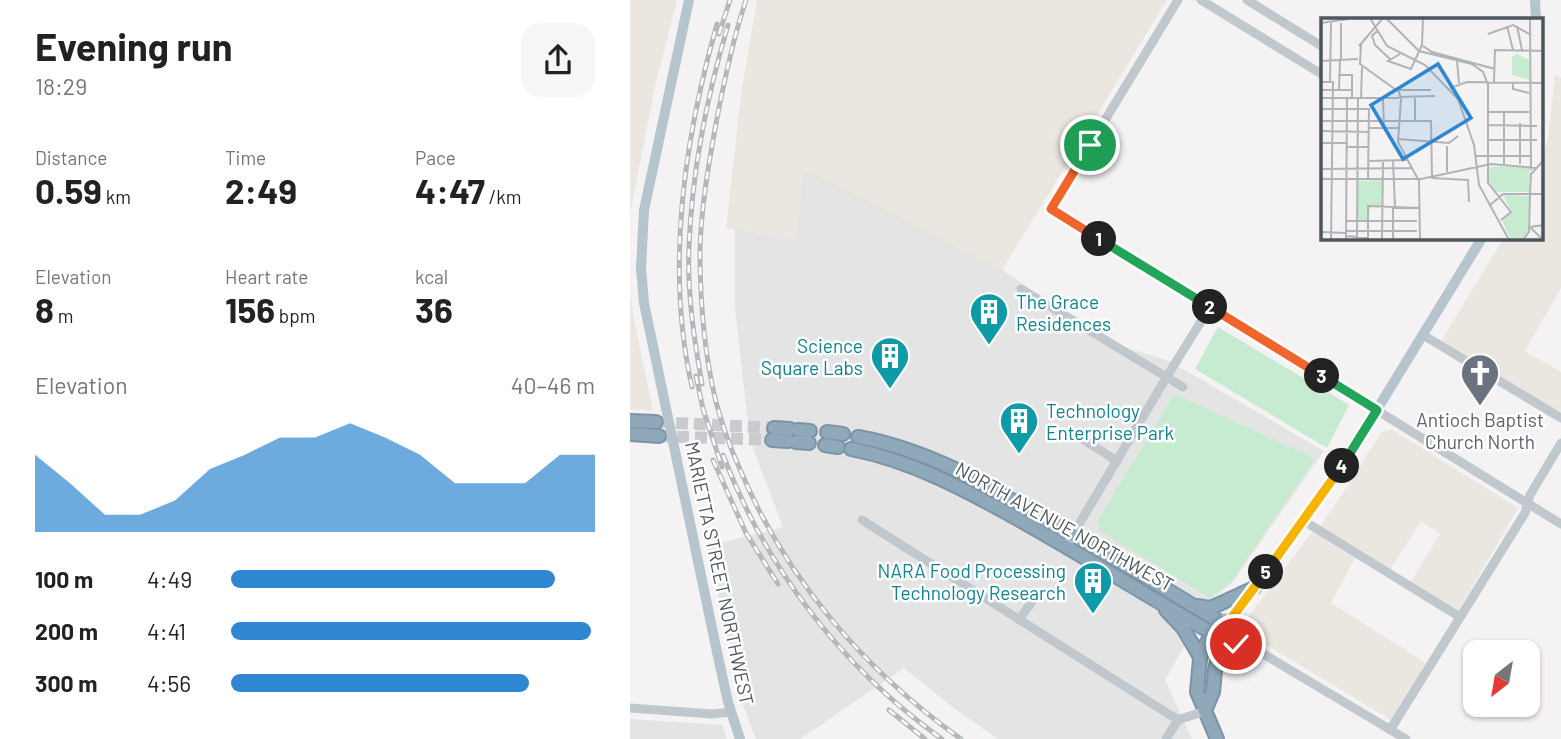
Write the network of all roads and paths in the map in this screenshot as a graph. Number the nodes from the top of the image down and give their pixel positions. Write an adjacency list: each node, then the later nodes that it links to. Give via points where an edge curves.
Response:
1 (689, 0): 47 (main road, MARIETTA STREET NORTHWEST, via 647,188 641,268 644,303)
2 (1178, 0): 11 (street, via 1051,209)
3 (1201, 0): 8 (street)
4 (1247, 0): 7 (street)
5 (1535, 0): 6 (main road)
6 (1536, 18)
7 (1321, 46)
8 (1321, 74)
9 (1481, 240): 12 (main road)
10 (1021, 289): 13 (street)
11 (1210, 307): 13 (street); 15 (street)
12 (1423, 335): 15 (main road); 16 (street)
13 (1166, 378): 14 (street); 29 (street)
14 (1183, 387)
15 (1377, 410): 30 (street); 32 (main road)
16 (1561, 418)
17 (630, 421): 18 (highway)
18 (656, 422)
19 (1073, 433): 29 (street)
20 (630, 434): 23 (highway)
21 (773, 434): 24 (highway)
22 (843, 434): 26 (highway)
23 (659, 436)
24 (798, 436)
25 (858, 437): 34 (highway, NORTH AVENUE NORTHWEST, via 952,467)
26 (830, 441)
27 (1561, 443): 30 (street)
28 (851, 449): 34 (highway, NORTH AVENUE NORTHWEST, via 936,476)
29 (1117, 461): 34 (street)
30 (1528, 503): 33 (street); 39 (street)
31 (862, 520): 40 (street)
32 (1304, 521): 35 (main road); 39 (street)
33 (1561, 524)
34 (1069, 541): 37 (highway, NORTH AVENUE NORTHWEST); 38 (highway, NORTH AVENUE NORTHWEST)
35 (1254, 588): 38 (highway, via 1215,607); 42 (main road)
36 (1035, 597): 40 (street)
37 (1154, 598): 43 (highway, NORTH AVENUE NORTHWEST); 44 (highway, via 1183,628)
38 (1192, 605): 41 (highway, NORTH AVENUE NORTHWEST)
39 (1460, 617): 49 (street)
40 (1020, 620): 48 (street)
41 (1220, 621): 42 (highway, NORTH AVENUE NORTHWEST); 43 (highway)
42 (1230, 629): 43 (highway, NORTH AVENUE NORTHWEST); 46 (highway); 49 (street, NORTH AVENUE NORTHWEST, via 1255,649)
43 (1212, 633): 44 (highway)
44 (1200, 657): 46 (highway, via 1197,692)
45 (630, 708): 47 (street, via 712,715)
46 (1205, 711): 48 (street); 52 (highway)
47 (731, 712): 50 (main road, MARIETTA STREET NORTHWEST)
48 (1178, 720): 51 (street)
49 (1391, 730): 53 (street, NORTH AVENUE NORTHWEST)
50 (740, 739)
51 (1166, 739)
52 (1217, 739)
53 (1406, 739)

